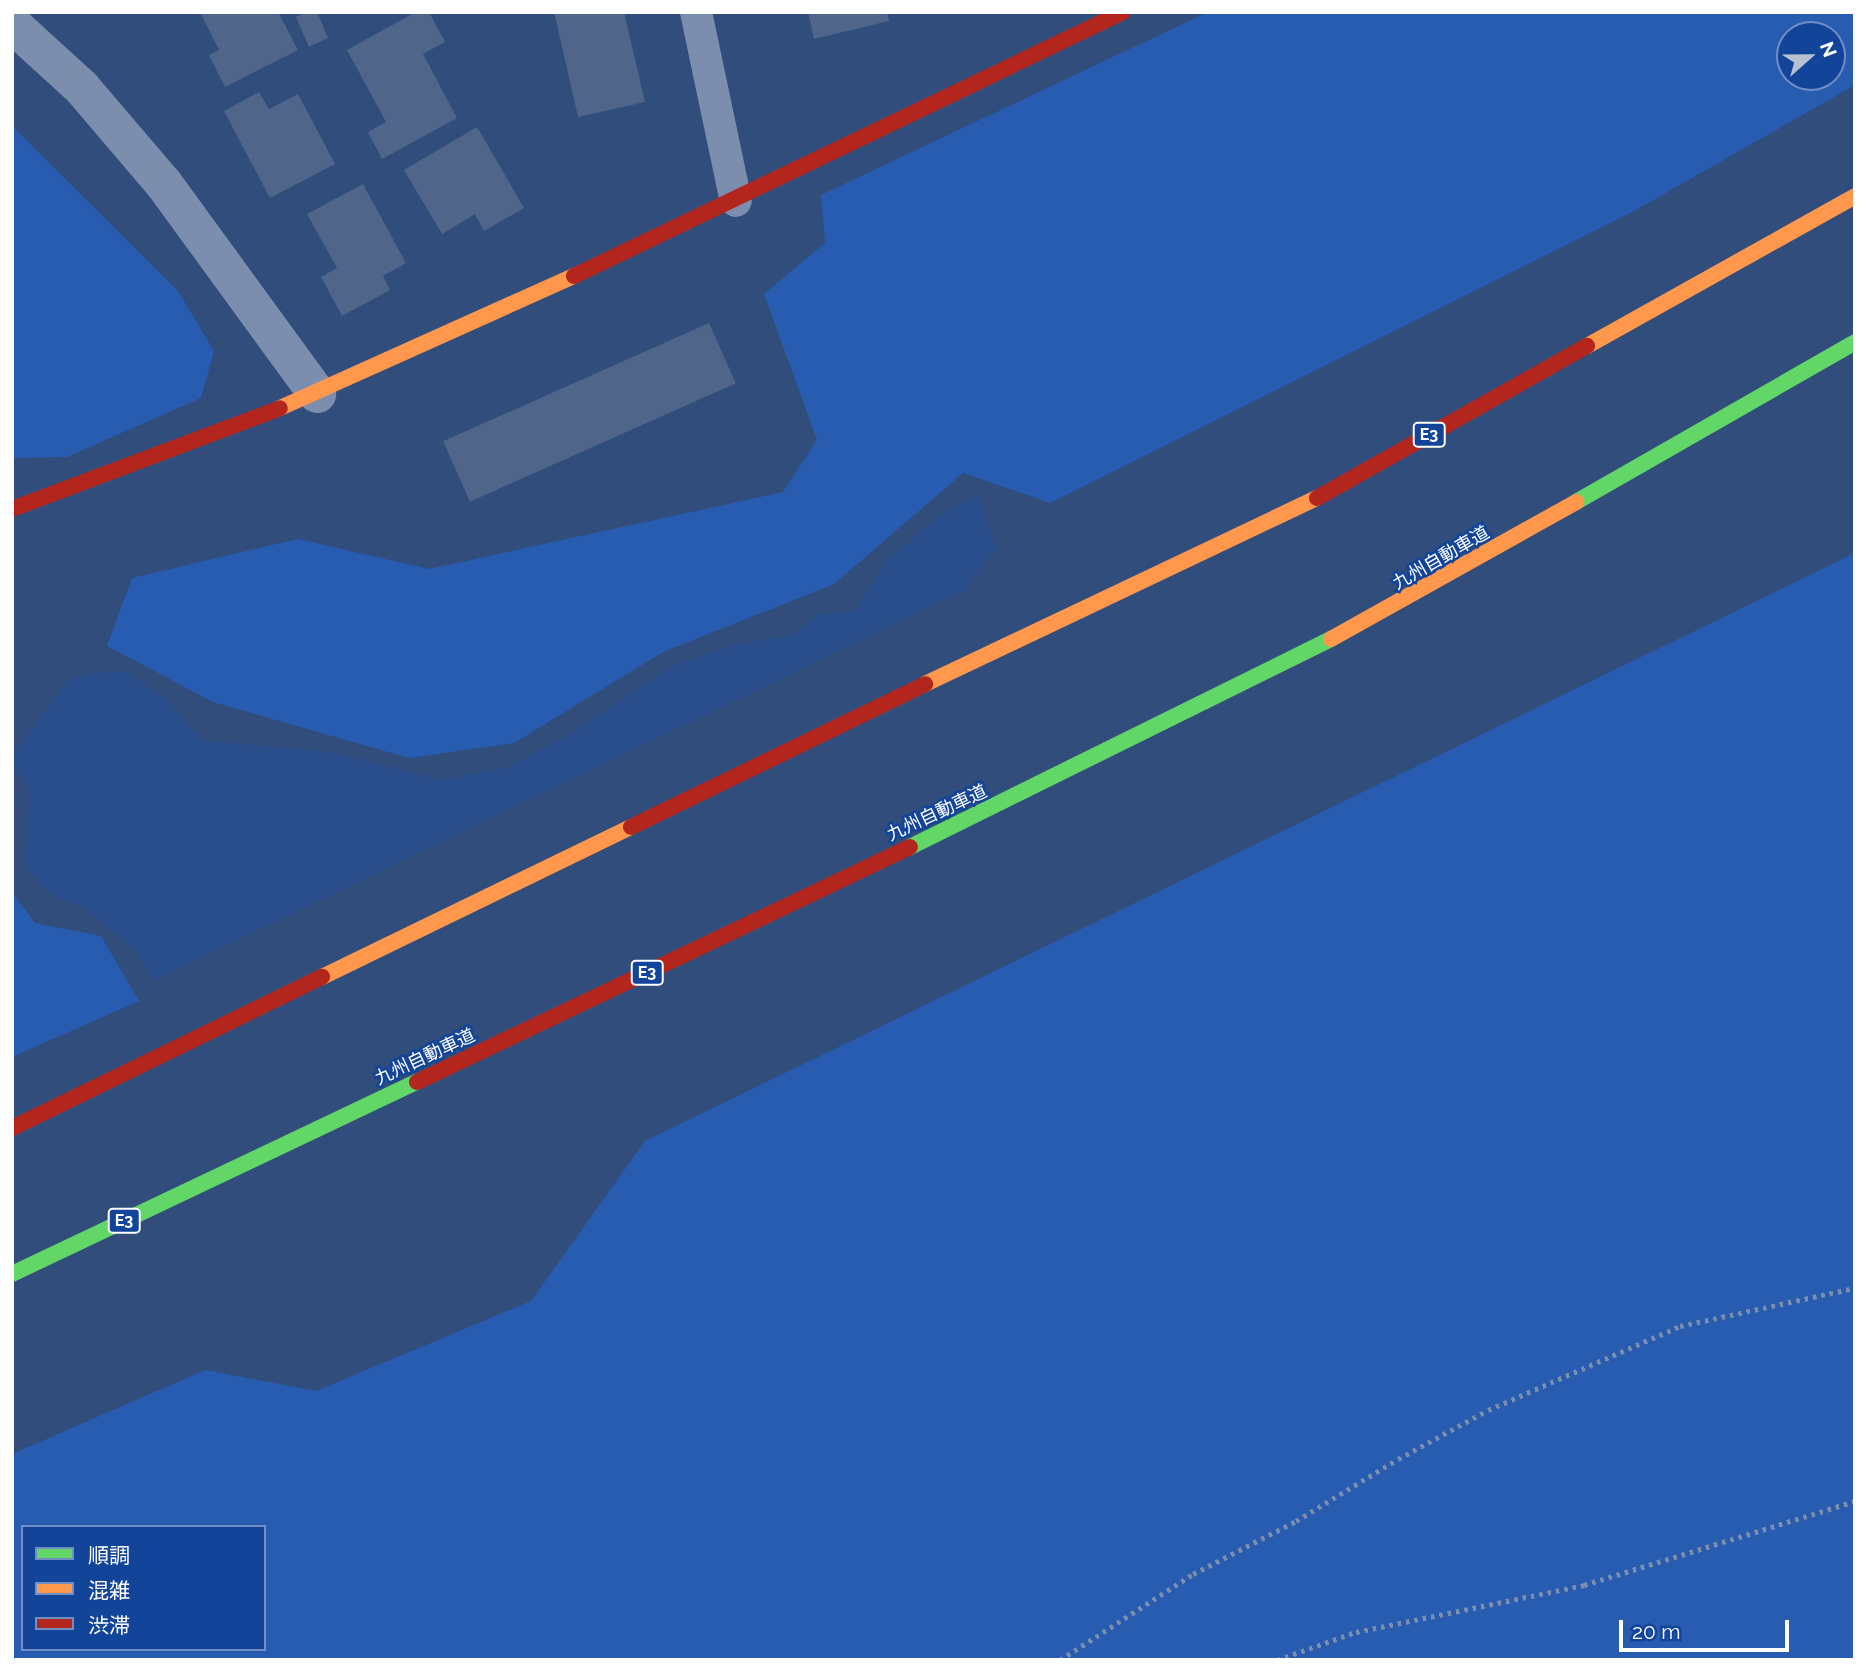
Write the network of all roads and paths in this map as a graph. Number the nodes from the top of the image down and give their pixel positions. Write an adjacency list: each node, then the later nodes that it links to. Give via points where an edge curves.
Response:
1 (696, 12): 5 (lane)
2 (1114, 14): 5 (main road)
3 (12, 23): 7 (street, via 82,88 164,184)
4 (1855, 196): 9 (main road, E3, via 1308,503 992,651)
5 (736, 201): 7 (main road)
6 (1855, 342): 10 (main road, 九州自動車道 / E3, via 1383,613 1058,777)
7 (317, 394): 8 (main road)
8 (12, 509)
9 (12, 1128)
10 (12, 1274)
11 (1855, 1288): 13 (path, via 1680,1326 1488,1410 1296,1521 1193,1574)
12 (1855, 1501): 14 (path, via 1584,1585 1356,1632)
13 (1060, 1660)
14 (1277, 1660)

